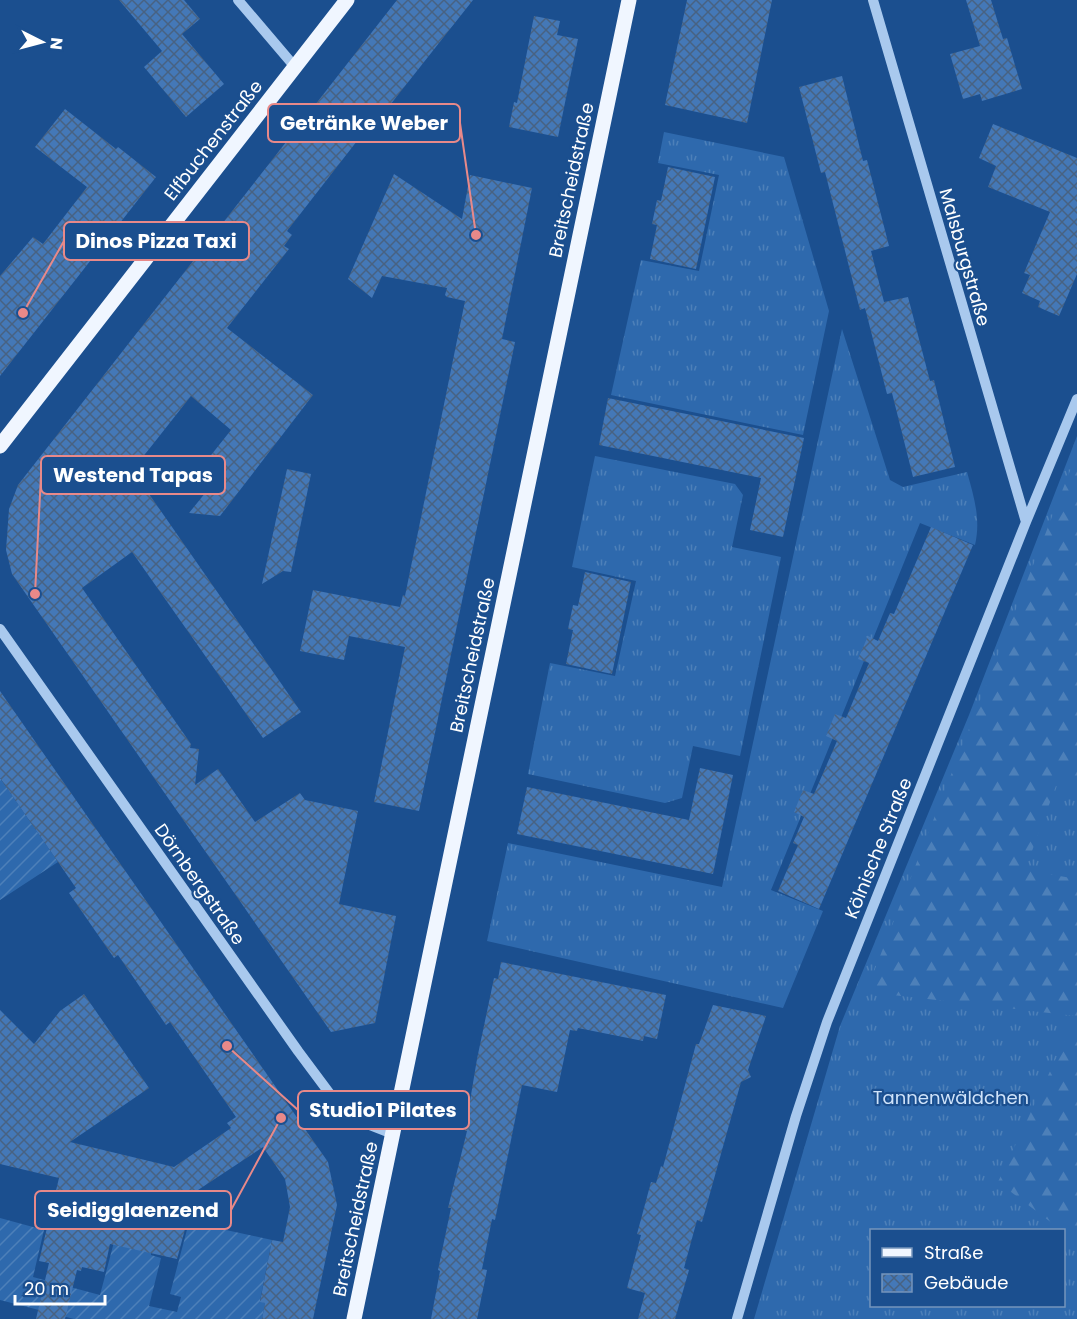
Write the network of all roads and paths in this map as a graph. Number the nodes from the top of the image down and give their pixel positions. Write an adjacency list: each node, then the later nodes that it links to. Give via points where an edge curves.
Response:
1 (238, 0): 5 (street)
2 (347, 0): 5 (main road, Elfbuchenstraße)
3 (629, 0): 10 (main road, Breitscheidstraße)
4 (873, 0): 8 (street, Malsburgstraße)
5 (295, 67): 7 (main road, Elfbuchenstraße)
6 (1077, 399): 8 (street, Kölnische Straße)
7 (0, 446)
8 (1026, 522): 12 (street, Kölnische Straße, via 827,1022)
9 (0, 629): 10 (street, Dörnbergstraße, via 336,1102 352,1118)
10 (393, 1134): 11 (main road, Breitscheidstraße)
11 (354, 1319)
12 (737, 1319)

